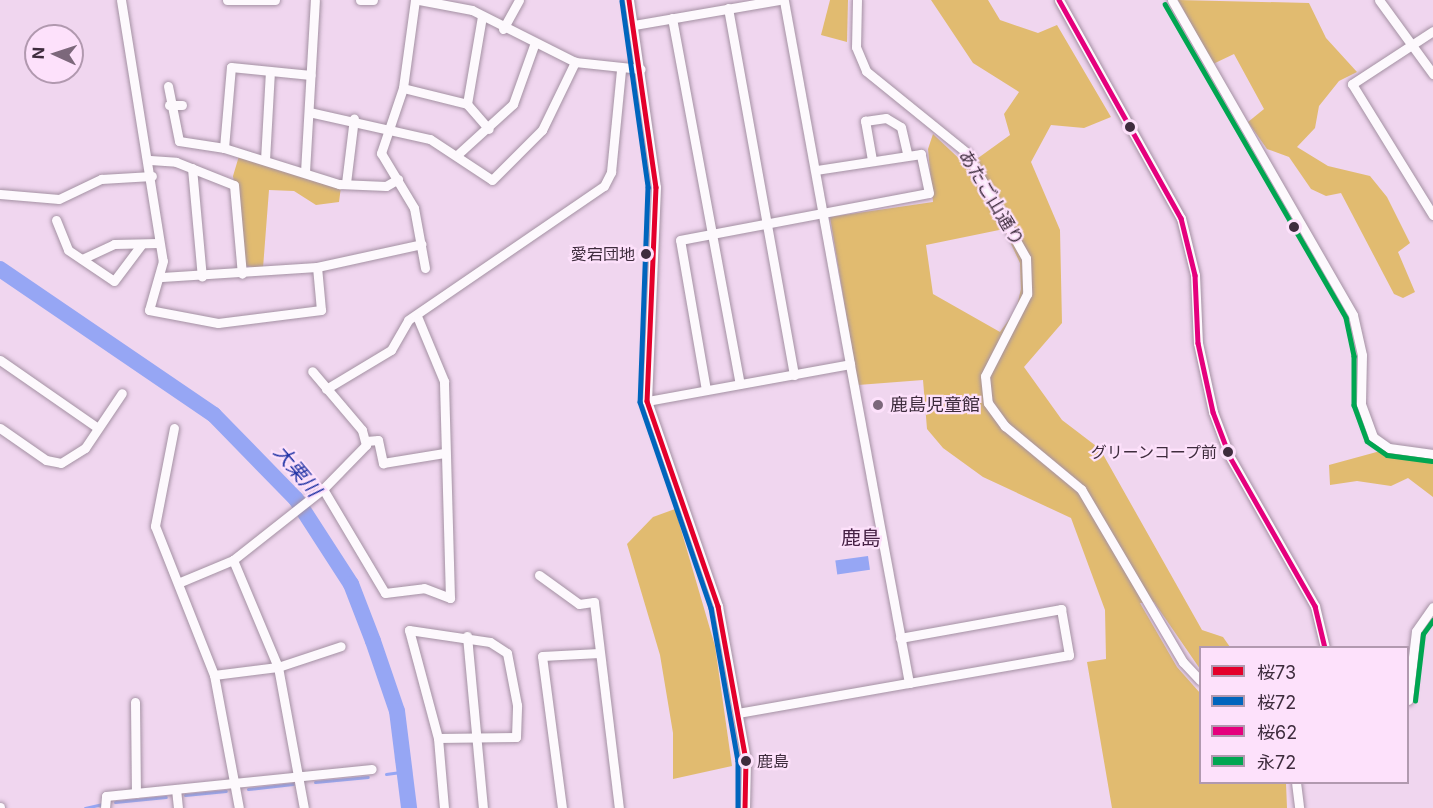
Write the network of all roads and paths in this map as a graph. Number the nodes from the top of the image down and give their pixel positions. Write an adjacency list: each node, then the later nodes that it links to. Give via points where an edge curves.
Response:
1 (122, 0): 42 (street)
2 (227, 0): 3 (street)
3 (275, 0)
4 (315, 0): 29 (street)
5 (360, 0): 6 (street)
6 (373, 0)
7 (417, 0): 17 (street); 31 (street)
8 (519, 0): 20 (street)
9 (629, 0): 19 (street)
10 (779, 0): 16 (street)
11 (784, 0): 46 (street)
12 (857, 0): 95 (street, あたご山通り, via 856,47 866,71 966,152 1026,258 1027,294 985,376 988,403 1005,426 1081,489 1183,662)
13 (1059, 0): 90 (street, via 1181,218 1195,275 1204,376 1218,429 1312,599)
14 (1172, 0): 81 (street, via 1353,315 1362,355 1361,404 1373,437 1389,448)
15 (1379, 0): 23 (street)
16 (728, 8): 18 (street); 55 (street)
17 (482, 16): 20 (street); 32 (street)
18 (672, 18): 19 (street); 56 (street)
19 (634, 25): 25 (street)
20 (503, 29): 22 (street)
21 (1433, 31): 23 (street)
22 (534, 45): 24 (street); 38 (street, via 513,104)
23 (1412, 45): 28 (street); 53 (street, via 1352,84)
24 (575, 62): 26 (street); 41 (street, via 542,130 492,180)
25 (641, 69): 26 (street); 75 (street, via 657,215)
26 (621, 70): 66 (street, via 611,172 604,186)
27 (270, 71): 29 (street); 39 (street, via 231,66); 43 (street)
28 (1433, 74)
29 (311, 75): 35 (street)
30 (168, 86): 33 (street)
31 (403, 88): 32 (street); 37 (street)
32 (467, 104): 38 (street)
33 (169, 105): 34 (street); 39 (street, via 179,141)
34 (182, 105)
35 (309, 112): 36 (street); 47 (street)
36 (354, 118): 37 (street); 50 (street)
37 (387, 125): 41 (street, via 430,139); 49 (street, via 381,153)
38 (489, 129): 41 (street)
39 (224, 148): 43 (street)
40 (907, 154): 44 (street); 44 (street, via 901,127 886,118 865,122); 52 (street, via 921,154 929,193)
41 (457, 155)
42 (150, 160): 45 (street); 48 (street)
43 (265, 160): 47 (street)
44 (872, 160): 46 (street)
45 (192, 168): 63 (street, via 234,185); 65 (street)
46 (817, 170): 52 (street)
47 (305, 172): 50 (street)
48 (152, 176): 51 (street, via 101,179 59,199); 57 (street)
49 (398, 179): 50 (street, via 386,186); 58 (street)
50 (346, 183)
51 (0, 194)
52 (825, 212): 55 (street); 68 (street)
53 (1433, 215)
54 (56, 220): 60 (street, via 68,250)
55 (767, 224): 56 (street); 70 (street)
56 (711, 232): 71 (street); 73 (street, via 680,240)
57 (158, 243): 59 (street); 64 (street)
58 (422, 244): 61 (street); 62 (street)
59 (141, 245): 60 (street, via 114,244); 60 (street, via 114,281)
60 (82, 259)
61 (316, 267): 63 (street); 64 (street, via 321,310 218,323 149,310)
62 (425, 268)
63 (242, 274): 65 (street)
64 (162, 277): 65 (street)
65 (202, 277)
66 (417, 316): 72 (street, via 408,320 391,350); 80 (street, via 444,381)
67 (0, 360): 77 (street)
68 (850, 364): 70 (street); 88 (street)
69 (312, 371): 72 (street)
70 (794, 375): 71 (street)
71 (740, 384): 73 (street)
72 (326, 389): 79 (street)
73 (706, 390): 75 (street)
74 (122, 393): 77 (street)
75 (647, 401): 98 (street, via 710,572)
76 (0, 428): 77 (street, via 57,464 85,448)
77 (99, 428)
78 (174, 428): 85 (street, via 155,526)
79 (366, 441): 80 (street, via 378,440 383,463); 82 (street)
80 (444, 453): 82 (street, via 450,598 424,588 386,593)
81 (1433, 454)
82 (322, 490): 83 (street)
83 (233, 560): 85 (street); 92 (street)
84 (539, 575): 91 (street, via 579,604 594,602)
85 (178, 583): 93 (street)
86 (1433, 607): 94 (street, via 1416,631)
87 (467, 636): 99 (street); 99 (street, via 507,653 517,705 516,737); 100 (street, via 409,630)
88 (900, 638): 96 (street); 96 (street, via 1061,609 1069,655)
89 (340, 646): 92 (street)
90 (1324, 646)
91 (599, 653): 113 (street, via 542,656); 114 (street)
92 (278, 667): 93 (street); 102 (street)
93 (214, 675): 103 (street)
94 (1409, 676)
95 (1199, 679)
96 (909, 683): 98 (street)
97 (135, 702): 106 (street)
98 (738, 713): 115 (street, via 747,773)
99 (479, 737): 100 (street); 112 (street)
100 (438, 738): 111 (street)
101 (372, 770): 102 (street)
102 (300, 776): 103 (street); 110 (street)
103 (236, 783): 105 (street); 109 (street)
104 (1296, 784): 116 (street)
105 (176, 789): 106 (street); 108 (street)
106 (136, 793): 107 (street, via 106,796)
107 (105, 808)
108 (178, 808)
109 (239, 808)
110 (304, 808)
111 (444, 808)
112 (483, 808)
113 (562, 808)
114 (620, 808)
115 (745, 808)
116 (1299, 808)

